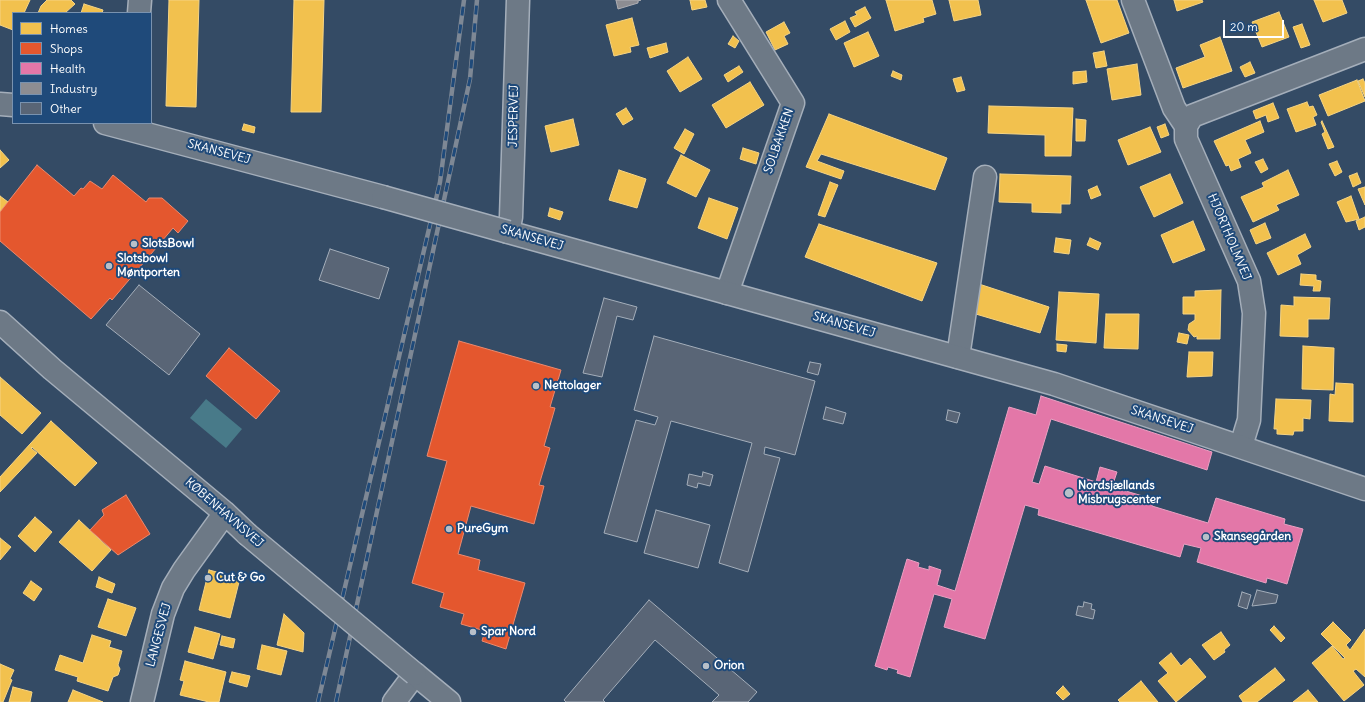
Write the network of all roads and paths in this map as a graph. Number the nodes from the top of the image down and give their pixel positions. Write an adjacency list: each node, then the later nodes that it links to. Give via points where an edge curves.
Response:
1 (140, 0): 5 (street)
2 (518, 0): 13 (street, JESPERVEJ, via 511,217)
3 (729, 0): 14 (street, SOLBAKKEN, via 793,103)
4 (1133, 0): 11 (street, HJORTHOLMVEJ, via 1174,108)
5 (139, 12)
6 (1365, 49): 11 (street, via 1192,116)
7 (0, 104): 8 (street)
8 (12, 105)
9 (114, 124): 10 (street, SKANSEVEJ)
10 (133, 126): 13 (street, SKANSEVEJ, bridge)
11 (1186, 126): 17 (street, HJORTHOLMVEJ, via 1186,139 1249,281 1254,313 1249,420)
12 (986, 177): 16 (street)
13 (508, 232): 14 (street, SKANSEVEJ)
14 (727, 293): 16 (street, SKANSEVEJ)
15 (0, 322): 19 (street, KØBENHAVNSVEJ, via 58,374)
16 (958, 357): 17 (street, SKANSEVEJ, via 1054,384)
17 (1241, 446): 18 (street, SKANSEVEJ)
18 (1365, 489)
19 (225, 512): 20 (street, KØBENHAVNSVEJ, bridge, via 247,534); 21 (street, LANGESVEJ, via 173,588 163,614)
20 (415, 674): 22 (street); 23 (street, KØBENHAVNSVEJ)
21 (142, 702)
22 (394, 702)
23 (449, 702)

